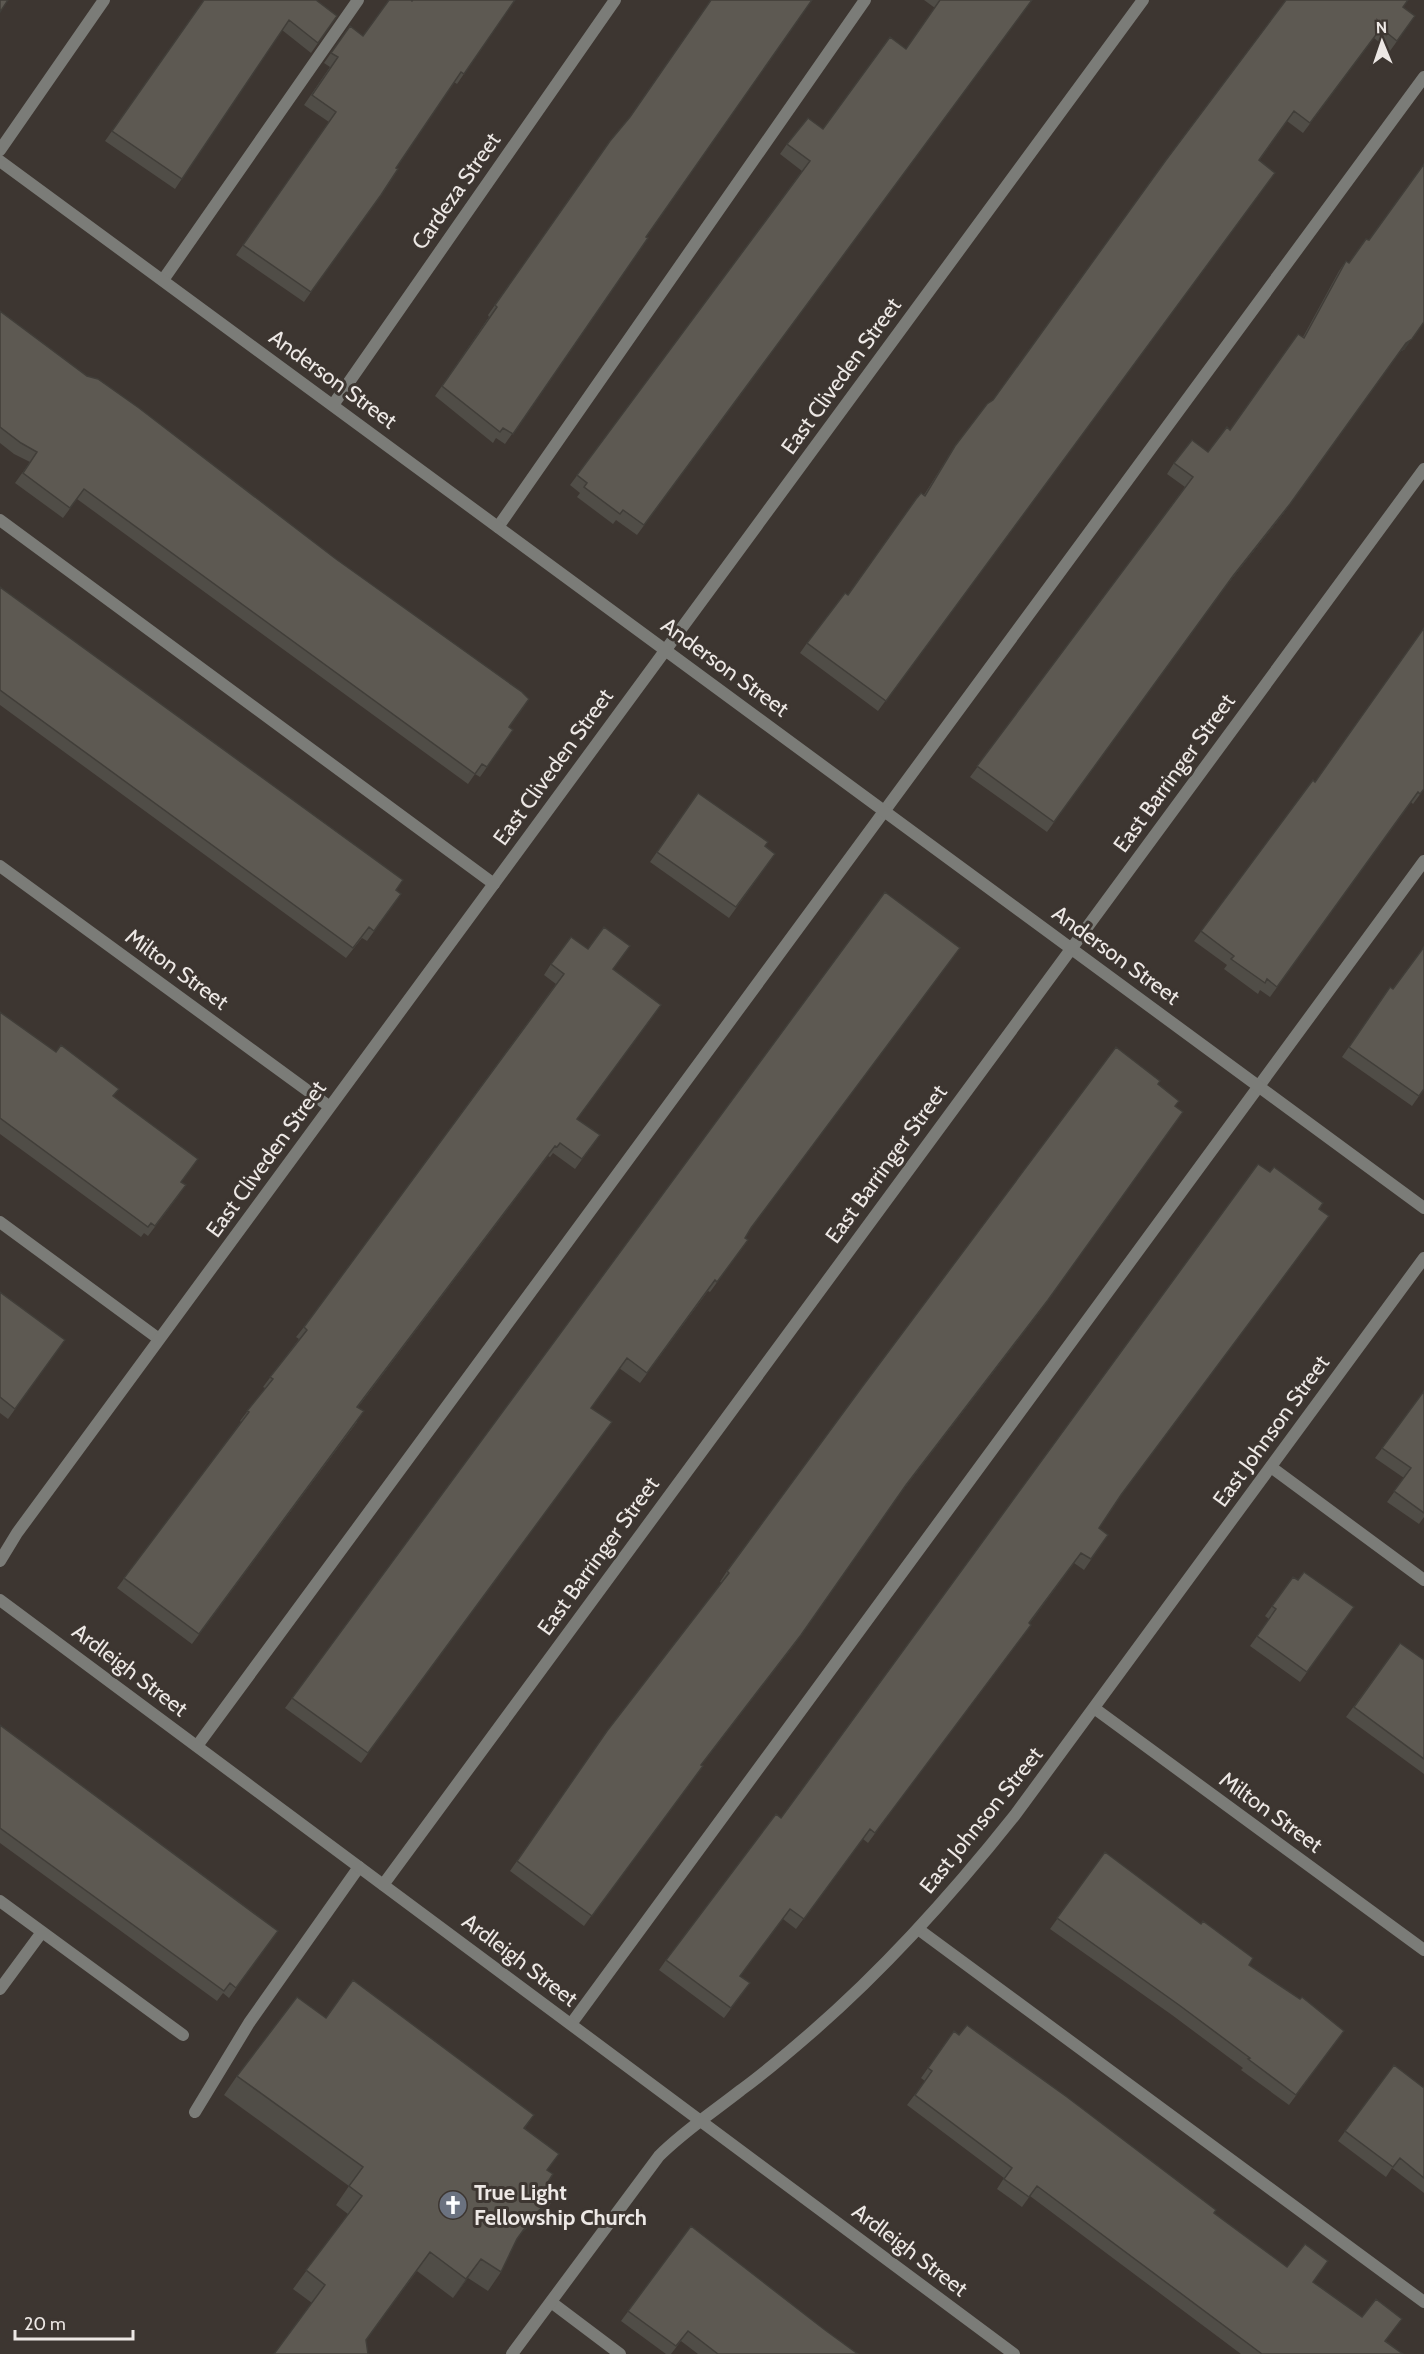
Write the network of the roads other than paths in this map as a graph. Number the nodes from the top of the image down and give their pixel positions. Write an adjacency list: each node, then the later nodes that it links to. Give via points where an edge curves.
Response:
1 (104, 0): 7 (street)
2 (358, 0): 9 (street)
3 (615, 0): 10 (street, Cardeza Street)
4 (865, 0): 13 (street)
5 (1143, 0): 14 (street, East Cliveden Street)
6 (1424, 77): 15 (street)
7 (0, 150)
8 (0, 161): 9 (street, Anderson Street)
9 (163, 280): 10 (street, Anderson Street)
10 (333, 405): 13 (street, Anderson Street)
11 (1424, 469): 19 (street, East Barringer Street)
12 (0, 520): 18 (street)
13 (498, 527): 14 (street, Anderson Street)
14 (665, 650): 15 (street, Anderson Street); 18 (street, East Cliveden Street)
15 (884, 810): 19 (street, Anderson Street); 31 (street)
16 (1424, 861): 20 (street)
17 (0, 866): 21 (street, Milton Street)
18 (494, 884): 21 (street, East Cliveden Street)
19 (1071, 948): 20 (street, Anderson Street); 33 (street, East Barringer Street)
20 (1258, 1086): 22 (street, Anderson Street); 39 (street)
21 (330, 1107): 25 (street, East Cliveden Street)
22 (1424, 1208)
23 (0, 1222): 25 (street)
24 (1424, 1258): 26 (street, East Johnson Street)
25 (159, 1339): 27 (street, East Cliveden Street)
26 (1271, 1467): 28 (street); 30 (street, East Johnson Street)
27 (0, 1561)
28 (1424, 1580)
29 (0, 1600): 31 (street, Ardleigh Street)
30 (1094, 1708): 35 (street, East Johnson Street, via 967,1876); 37 (street, Milton Street)
31 (197, 1746): 32 (street, Ardleigh Street)
32 (359, 1867): 33 (street, Ardleigh Street); 41 (street, via 249,2023)
33 (383, 1885): 39 (street, Ardleigh Street)
34 (0, 1901): 36 (street)
35 (918, 1929): 42 (street, East Johnson Street, via 813,2032); 44 (street)
36 (42, 1932): 38 (street); 40 (street)
37 (1424, 1950)
38 (0, 1989)
39 (571, 2024): 42 (street, Ardleigh Street)
40 (183, 2035)
41 (195, 2112)
42 (700, 2120): 43 (street, East Johnson Street, via 659,2156); 47 (street, Ardleigh Street)
43 (551, 2302): 45 (street, East Johnson Street); 46 (street)
44 (1424, 2302)
45 (512, 2354)
46 (620, 2354)
47 (1014, 2354)

